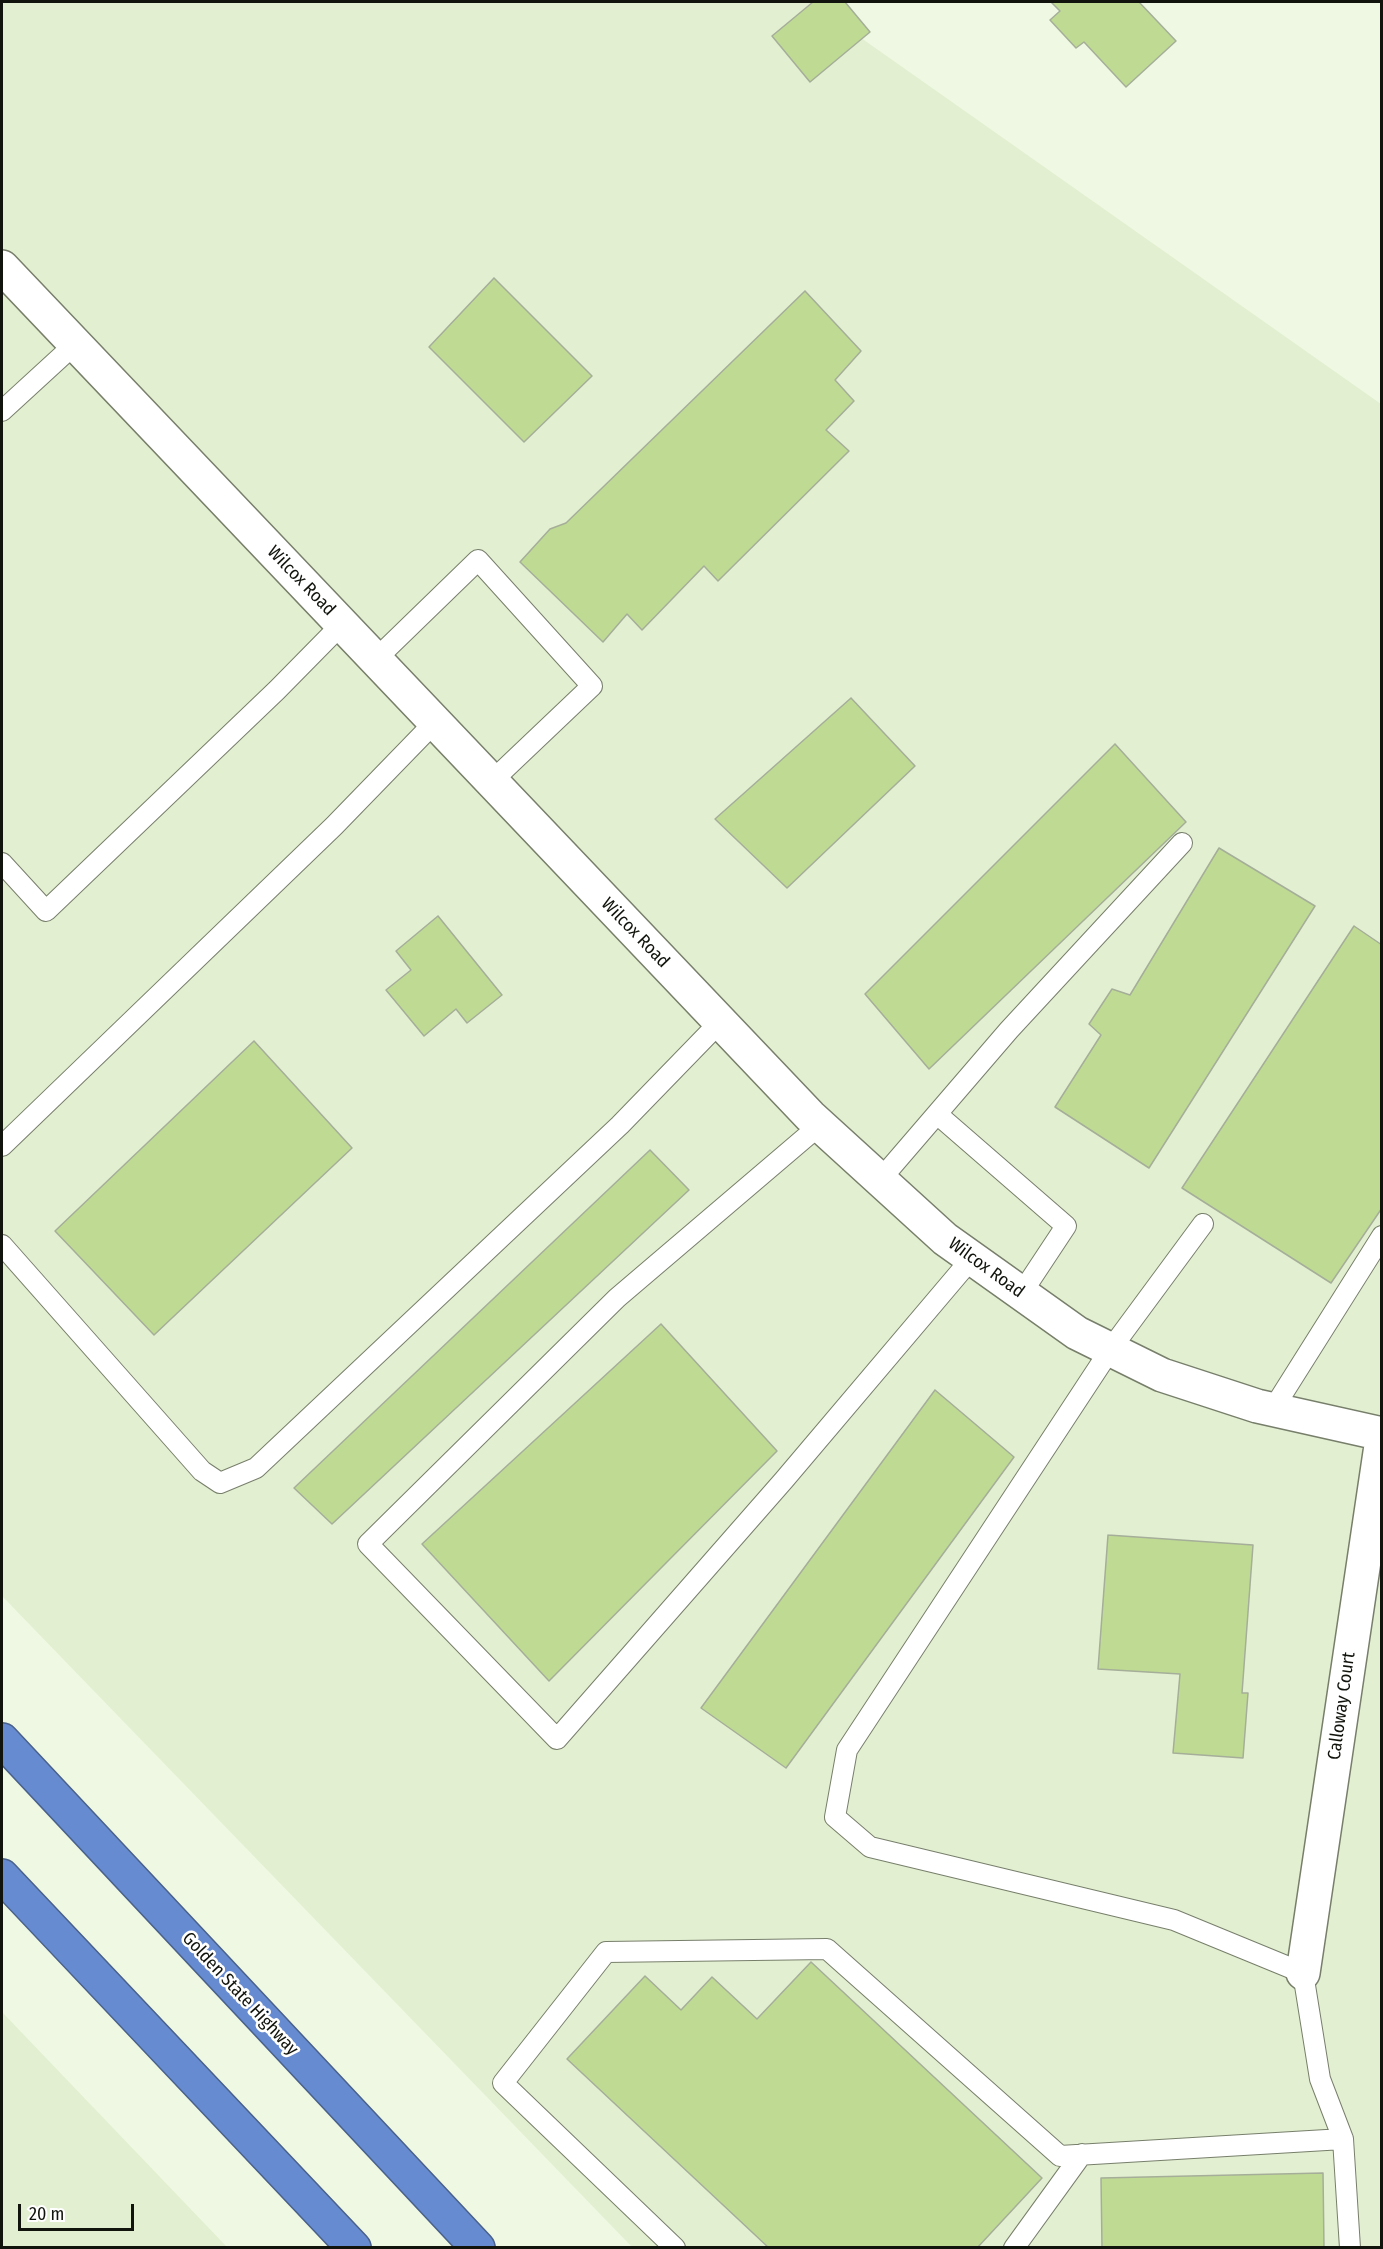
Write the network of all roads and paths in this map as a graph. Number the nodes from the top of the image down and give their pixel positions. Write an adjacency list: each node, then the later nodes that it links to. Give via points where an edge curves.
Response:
1 (2, 267): 2 (street, Wilcox Road)
2 (75, 344): 3 (lane); 4 (street, Wilcox Road)
3 (2, 411)
4 (342, 624): 5 (street, Wilcox Road); 9 (lane, via 46,910)
5 (376, 659): 6 (street, Wilcox Road); 7 (lane, via 478,560 592,686)
6 (434, 723): 7 (street, Wilcox Road); 13 (lane, via 326,834)
7 (491, 782): 10 (street, Wilcox Road)
8 (1182, 843): 11 (lane)
9 (2, 863)
10 (720, 1022): 12 (street, Wilcox Road); 17 (lane, via 620,1125 256,1468 220,1483 202,1471)
11 (937, 1114): 14 (lane); 19 (lane, via 1066,1226)
12 (820, 1125): 14 (street, Wilcox Road); 18 (lane, via 617,1298 368,1544 557,1739)
13 (2, 1146)
14 (880, 1180): 18 (street, Wilcox Road)
15 (1203, 1224): 20 (lane)
16 (1382, 1236): 21 (lane)
17 (2, 1245)
18 (972, 1258): 19 (street, Wilcox Road)
19 (1021, 1294): 20 (street, Wilcox Road, via 1077,1333)
20 (1110, 1350): 21 (street, Wilcox Road, via 1162,1375); 26 (lane, via 847,1750 835,1817 870,1847 1174,1920)
21 (1273, 1410): 22 (street, Wilcox Road)
22 (1382, 1434)
23 (1382, 1439): 26 (street, Calloway Court)
24 (2, 1740): 30 (highway, Golden State Highway)
25 (2, 1876): 29 (highway)
26 (1303, 1973): 27 (lane, via 1320,2079)
27 (1343, 2139): 28 (lane); 33 (lane)
28 (1082, 2154): 31 (lane, via 1060,2156 827,1949 606,1952 503,2083); 32 (lane)
29 (354, 2247)
30 (478, 2247)
31 (675, 2247)
32 (1014, 2247)
33 (1350, 2247)

